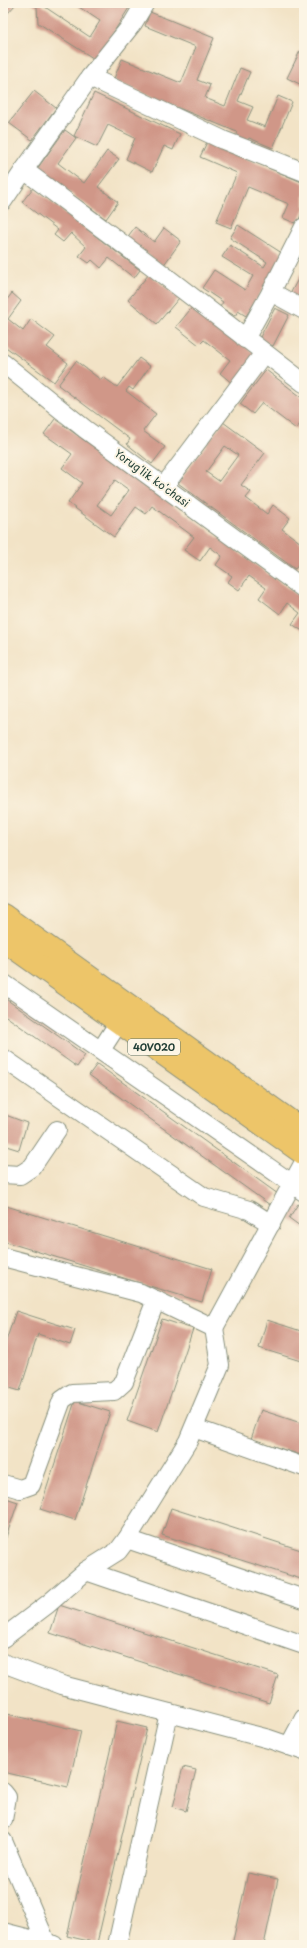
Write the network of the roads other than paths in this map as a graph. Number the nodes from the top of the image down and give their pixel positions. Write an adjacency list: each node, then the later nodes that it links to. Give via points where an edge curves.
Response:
1 (144, 3): 2 (street, via 132,23)
2 (90, 77): 3 (street); 4 (street, via 223,140)
3 (24, 170): 5 (street); 9 (street)
4 (304, 172)
5 (3, 201)
6 (304, 227): 7 (street)
7 (271, 292): 8 (street); 9 (street)
8 (304, 310)
9 (245, 339): 10 (street)
10 (264, 353): 12 (street); 13 (street)
11 (3, 363): 13 (street, Yorugʻlik koʻchasi, via 86,429)
12 (304, 383)
13 (164, 486): 14 (street, Yorugʻlik koʻchasi)
14 (304, 589)
15 (3, 915): 22 (main road)
16 (3, 940): 18 (main road, 40V020)
17 (3, 983): 19 (street)
18 (119, 1022): 19 (street); 23 (main road, 40V020)
19 (101, 1050): 26 (street)
20 (3, 1058): 27 (street, via 204,1197 249,1210)
21 (57, 1130): 25 (street, via 32,1167 20,1175)
22 (304, 1131)
23 (304, 1154)
24 (304, 1162): 26 (street)
25 (3, 1174)
26 (299, 1188): 27 (street)
27 (271, 1224): 30 (street)
28 (3, 1256): 29 (street, via 141,1293)
29 (156, 1300): 30 (street); 33 (street, via 124,1382 114,1391 72,1393 62,1400 31,1485 20,1489)
30 (214, 1328): 31 (street, via 220,1365)
31 (194, 1428): 32 (street); 34 (street)
32 (304, 1467)
33 (3, 1484)
34 (127, 1539): 35 (street, via 118,1551); 36 (street)
35 (86, 1571): 37 (street); 38 (street)
36 (304, 1599)
37 (3, 1638)
38 (304, 1645)
39 (3, 1664): 40 (street, via 62,1685)
40 (169, 1713): 42 (street); 48 (street)
41 (304, 1718): 42 (street)
42 (296, 1748)
43 (3, 1792): 44 (street, via 7,1797)
44 (3, 1820)
45 (3, 1841): 47 (street)
46 (3, 1932): 47 (street)
47 (50, 1944)
48 (117, 1945)

